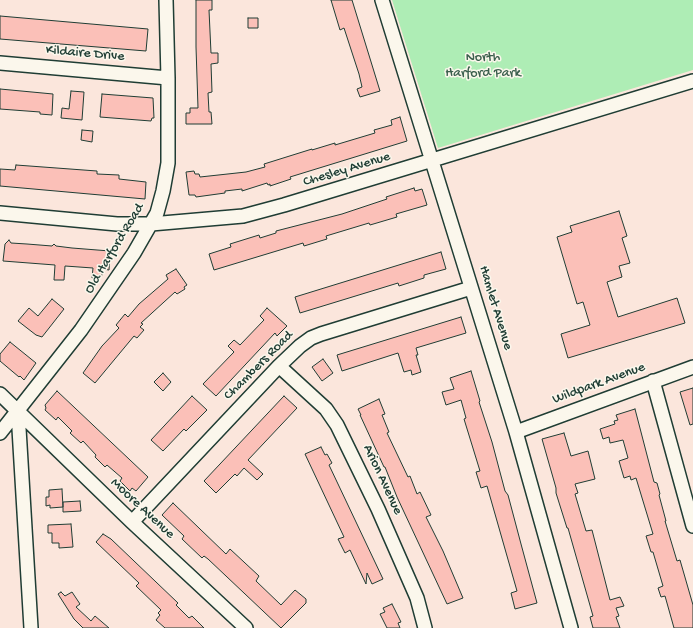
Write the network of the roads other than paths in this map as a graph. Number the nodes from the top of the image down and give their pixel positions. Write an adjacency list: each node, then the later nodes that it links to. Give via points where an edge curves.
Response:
1 (166, 0): 4 (street, Old Harford Road)
2 (382, 0): 6 (street, Hamlet Avenue)
3 (0, 63): 4 (street, Kildaire Drive)
4 (168, 78): 8 (street, Old Harford Road, via 168,163 160,203)
5 (693, 81): 6 (street, Chesley Avenue)
6 (432, 161): 8 (street, Chesley Avenue, via 263,211 228,218); 9 (street, Hamlet Avenue)
7 (0, 214): 8 (street, Chesley Avenue, via 118,224)
8 (151, 224): 14 (street, Old Harford Road, via 81,330)
9 (471, 288): 10 (street, Chambers Road, via 311,338); 15 (street, Hamlet Avenue)
10 (279, 366): 17 (street, Chambers Road); 21 (street, Arion Avenue, via 326,409 337,425 417,598)
11 (693, 367): 12 (street, Wildpark Avenue)
12 (653, 381): 15 (street, Wildpark Avenue); 18 (street)
13 (0, 394): 14 (street, Moore Avenue)
14 (18, 412): 16 (street, Old Harford Road); 17 (street, Moore Avenue); 19 (street)
15 (516, 432): 22 (street, Hamlet Avenue)
16 (0, 434)
17 (132, 522): 20 (street, Moore Avenue)
18 (693, 526)
19 (31, 628)
20 (246, 628)
21 (425, 628)
22 (571, 628)

